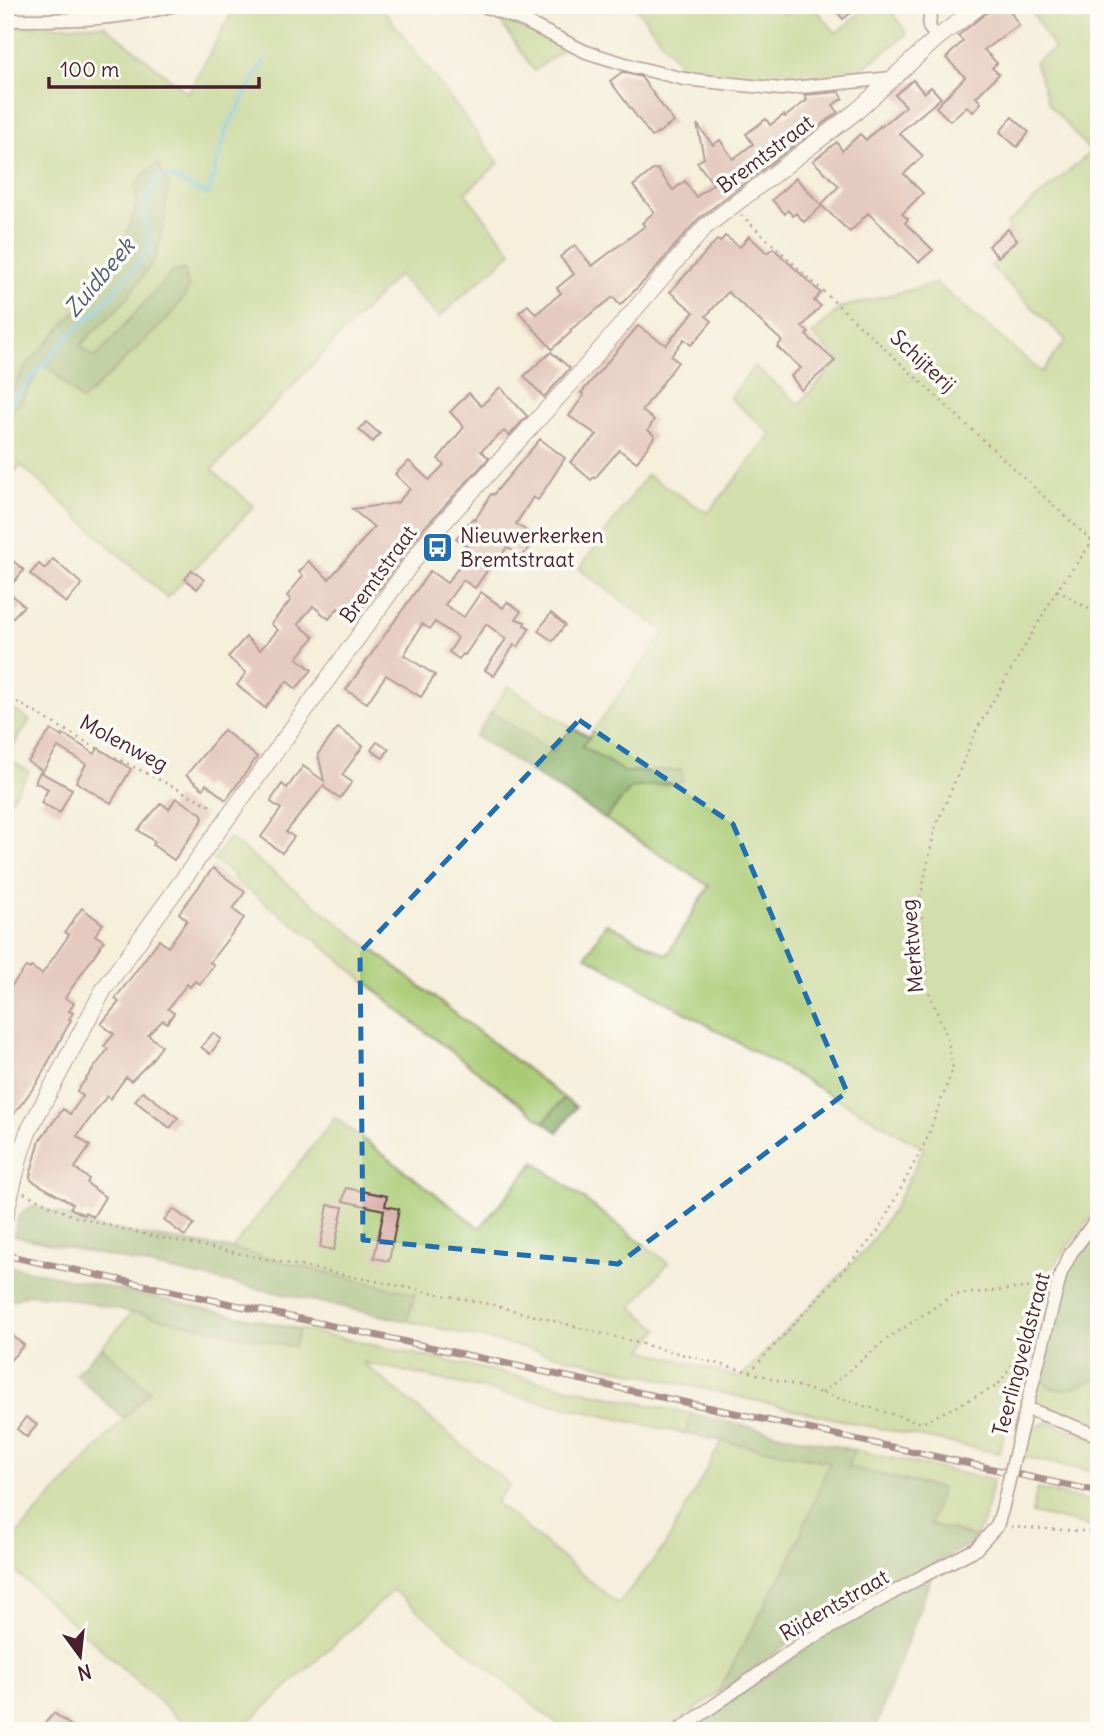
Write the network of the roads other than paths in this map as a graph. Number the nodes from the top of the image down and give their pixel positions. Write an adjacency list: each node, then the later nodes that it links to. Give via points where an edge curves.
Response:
1 (175, 5): 5 (street, via 94,20)
2 (481, 5): 7 (street, via 586,52 684,79 780,89)
3 (931, 5): 6 (street, via 929,27)
4 (981, 5): 6 (street, Bremtstraat)
5 (5, 20)
6 (937, 38): 7 (street, Bremtstraat)
7 (892, 78): 8 (street, Bremtstraat, via 858,110 705,227 432,536 104,989 28,1132)
8 (9, 1185): 9 (street, Bremtstraat)
9 (5, 1216)
10 (1099, 1216): 11 (street, Teerlingveldstraat, via 1071,1253 1058,1284)
11 (1026, 1408): 12 (street); 13 (street, Teerlingveldstraat, bridge)
12 (1099, 1436)
13 (1002, 1510): 14 (street, Rijdentstraat, via 987,1539 965,1556 801,1644)
14 (678, 1731)

